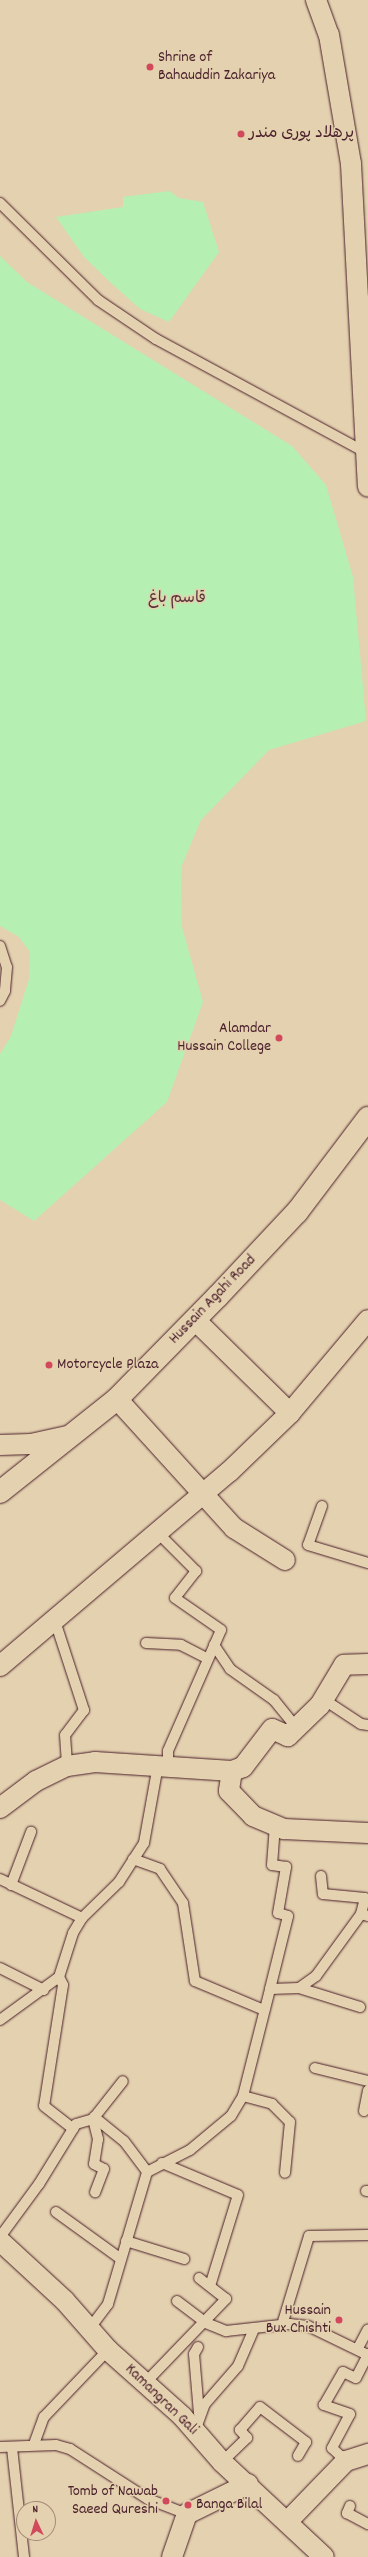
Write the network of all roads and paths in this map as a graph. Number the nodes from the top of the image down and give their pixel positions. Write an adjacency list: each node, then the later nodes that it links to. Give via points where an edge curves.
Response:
1 (316, 0): 3 (street, via 329,35 352,164)
2 (0, 203): 3 (lane, via 64,270 104,304 156,339)
3 (365, 452): 4 (street)
4 (368, 487)
5 (0, 946): 6 (lane, via 6,967 5,991)
6 (0, 1001)
7 (368, 1118): 8 (main road, Hussain Agahi Road, via 297,1212)
8 (195, 1320): 10 (main road, Hussain Agahi Road); 11 (street)
9 (368, 1320): 11 (street)
10 (117, 1399): 12 (main road, Hussain Agahi Road); 15 (street)
11 (290, 1412): 15 (street)
12 (72, 1435): 13 (street, via 31,1444); 14 (main road, Hussain Agahi Road)
13 (0, 1445)
14 (3, 1487)
15 (205, 1493): 17 (street); 18 (street, via 234,1528)
16 (322, 1506): 19 (lane, via 308,1544)
17 (158, 1533): 20 (street); 22 (lane, via 196,1571 175,1598 221,1630)
18 (285, 1560)
19 (368, 1563)
20 (55, 1621): 25 (street); 30 (lane, via 84,1710 65,1735)
21 (146, 1643): 23 (lane, via 181,1645)
22 (214, 1645): 23 (lane); 28 (lane, via 230,1668 274,1700)
23 (208, 1658): 29 (lane)
24 (368, 1664): 26 (street, via 344,1665)
25 (0, 1666)
26 (324, 1699): 27 (lane); 28 (street)
27 (368, 1725)
28 (297, 1728): 31 (street, via 288,1736 272,1729 243,1767)
29 (163, 1765): 30 (street, via 95,1762); 31 (street); 36 (lane, via 144,1843)
30 (67, 1766): 32 (street, via 36,1781)
31 (232, 1771): 33 (street, via 229,1791 253,1816)
32 (0, 1808)
33 (276, 1826): 35 (street); 45 (lane, via 272,1865 286,1867 278,1913 288,1916)
34 (31, 1832): 39 (lane)
35 (368, 1833)
36 (133, 1859): 41 (lane, via 119,1882); 48 (lane, via 160,1869 183,1903 195,1981)
37 (321, 1876): 40 (lane, via 323,1894 365,1898)
38 (0, 1879): 39 (lane)
39 (11, 1885): 41 (lane)
40 (365, 1915): 44 (lane, via 316,1976)
41 (82, 1918): 43 (lane, via 73,1933)
42 (0, 1968): 46 (lane)
43 (59, 1977): 46 (lane); 57 (lane, via 63,1985 44,2106)
44 (299, 1988): 45 (lane); 47 (lane)
45 (270, 1989): 48 (lane)
46 (44, 1990): 49 (lane)
47 (360, 2007)
48 (264, 2010): 54 (lane)
49 (0, 2020)
50 (315, 2068): 52 (lane)
51 (122, 2081): 56 (lane)
52 (368, 2081)
53 (368, 2090): 55 (lane)
54 (243, 2096): 58 (lane, via 231,2116 214,2131 190,2150); 60 (lane, via 272,2104 290,2122)
55 (364, 2111)
56 (94, 2118): 57 (lane, via 76,2124); 59 (lane, via 124,2141); 61 (lane, via 98,2139 94,2164 104,2169)
57 (73, 2129): 64 (lane, via 39,2184)
58 (162, 2163): 59 (lane); 70 (lane, via 238,2195)
59 (147, 2172): 66 (lane)
60 (285, 2173)
61 (95, 2192)
62 (56, 2212): 67 (lane)
63 (368, 2235): 73 (lane, via 309,2236)
64 (0, 2237)
65 (0, 2241): 74 (street, Kamangran Gali)
66 (126, 2241): 67 (lane); 68 (lane)
67 (121, 2259): 74 (lane, via 108,2304)
68 (184, 2259)
69 (199, 2278): 70 (lane)
70 (210, 2286): 72 (lane, via 226,2299)
71 (177, 2301): 72 (lane)
72 (206, 2323): 75 (lane, via 226,2331); 81 (lane)
73 (282, 2325): 75 (lane); 78 (lane, via 308,2326)
74 (90, 2328): 79 (street, Kamangran Gali)
75 (254, 2329): 82 (lane, via 238,2366 205,2404)
76 (368, 2329): 78 (lane)
77 (198, 2347): 82 (lane, via 194,2354 198,2417)
78 (358, 2348): 80 (lane)
79 (108, 2350): 81 (street, Kamangran Gali); 83 (lane, via 44,2417)
80 (368, 2354): 88 (lane, via 356,2378 342,2372 324,2405 350,2414 332,2448)
81 (147, 2381): 82 (street, Kamangran Gali)
82 (191, 2427): 89 (street, Kamangran Gali)
83 (34, 2444): 85 (lane); 92 (lane, via 70,2449 148,2499)
84 (0, 2447): 85 (lane)
85 (12, 2448): 95 (lane)
86 (368, 2454): 88 (street)
87 (298, 2456): 89 (lane, via 306,2442 260,2406 240,2430 247,2438)
88 (346, 2461): 93 (street)
89 (222, 2462): 90 (street, Kamangran Gali)
90 (248, 2484): 92 (street); 93 (street, Kamangran Gali)
91 (350, 2506): 94 (lane, via 347,2513)
92 (187, 2514): 96 (street)
93 (287, 2522): 97 (street, Kamangran Gali)
94 (368, 2524)
95 (24, 2557)
96 (172, 2557)
97 (324, 2557)

